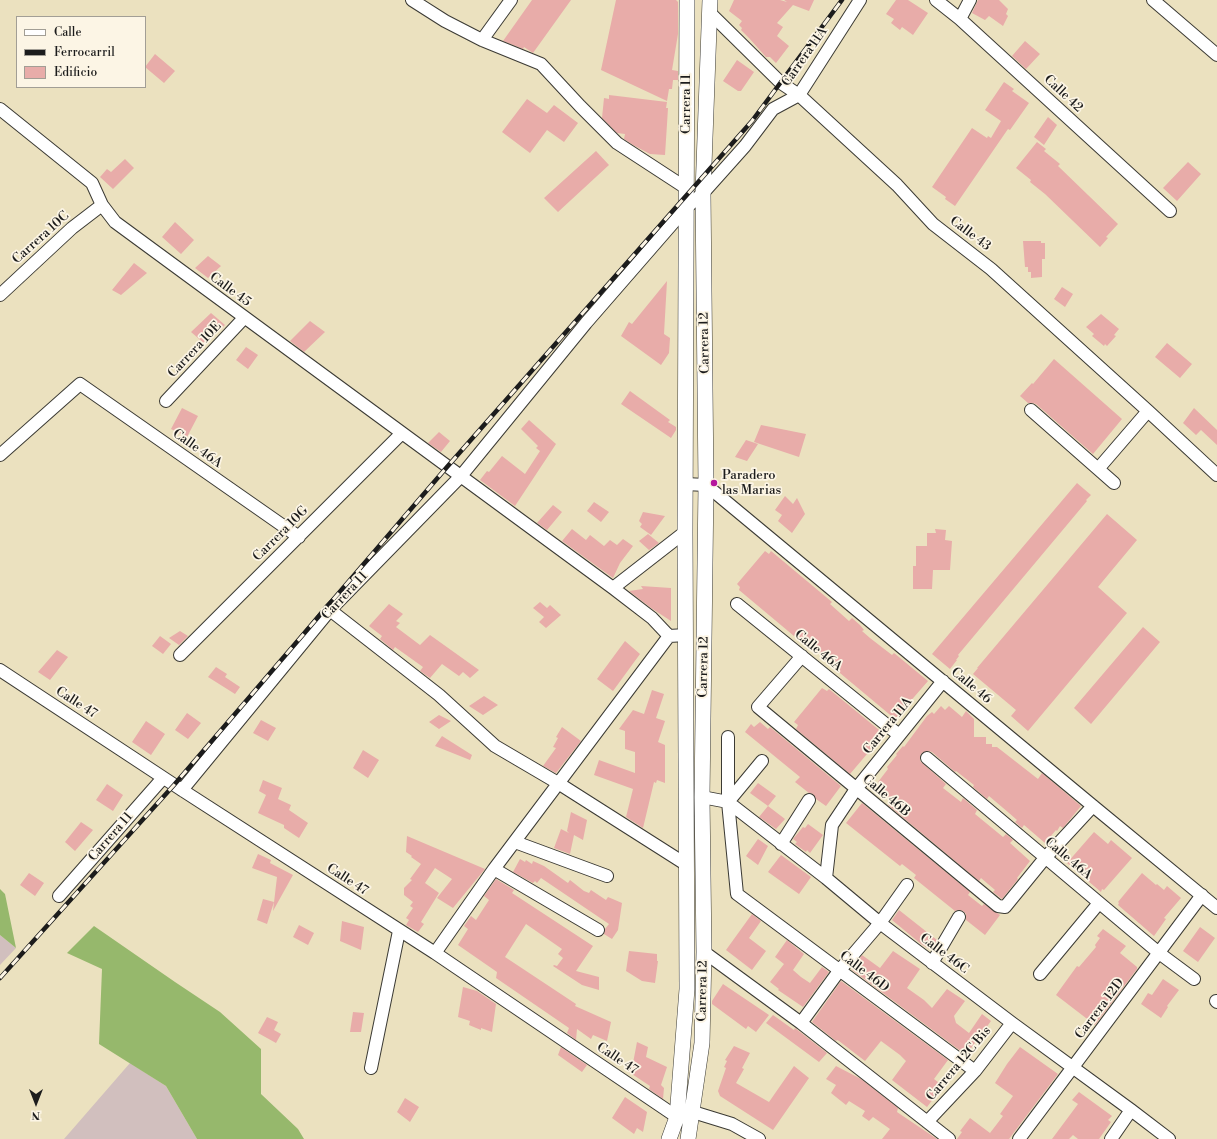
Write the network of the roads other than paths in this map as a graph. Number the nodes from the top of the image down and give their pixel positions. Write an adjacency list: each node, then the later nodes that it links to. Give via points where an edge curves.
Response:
1 (412, 0): 10 (street)
2 (511, 0): 10 (street)
3 (687, 0): 14 (main road, Carrera 11)
4 (860, 0): 12 (street, Carrera 11A)
5 (936, 0): 9 (street, Calle 42)
6 (970, 0): 9 (street)
7 (1153, 0): 11 (street)
8 (710, 6): 12 (street, Calle 43, via 781,83); 15 (main road, Carrera 11)
9 (960, 19): 18 (street, Calle 42)
10 (482, 40): 14 (street, via 541,64 616,143)
11 (1217, 55)
12 (799, 95): 15 (street, Carrera 11A, via 773,109 745,146); 23 (street, Calle 43, via 896,185 933,224 992,269)
13 (0, 109): 16 (street, Calle 45, via 92,183)
14 (686, 188): 17 (main road, Carrera 11)
15 (703, 193): 17 (street, Carrera 11A); 31 (main road, Carrera 12)
16 (102, 205): 19 (street, Carrera 10C, via 72,228); 20 (street, Calle 45, via 115,222)
17 (686, 208): 28 (street, Carrera 11, via 586,323); 30 (main road, Carrera 12)
18 (1170, 211)
19 (0, 295)
20 (244, 318): 21 (street, Carrera 10E); 24 (street, Calle 45)
21 (166, 401)
22 (1031, 410): 26 (street)
23 (1148, 411): 26 (street); 27 (street, Calle 43)
24 (402, 434): 28 (street, Calle 45); 33 (street, Carrera 10G)
25 (0, 455): 33 (street, Calle 46A, via 80,384)
26 (1098, 469): 29 (street)
27 (1217, 475)
28 (461, 476): 34 (street, Calle 45); 36 (street, Carrera 11)
29 (1114, 483)
30 (685, 484): 31 (street); 32 (main road, Carrera 12)
31 (706, 485): 42 (street, Calle 46); 51 (main road, Carrera 12)
32 (685, 532): 34 (street); 37 (main road, Carrera 12)
33 (299, 537): 39 (street, Carrera 10G)
34 (613, 588): 38 (street, Calle 45, via 652,618)
35 (737, 604): 40 (street, Calle 46A)
36 (330, 610): 48 (street, via 439,695 495,746); 50 (street, Carrera 11)
37 (686, 635): 38 (street); 58 (main road, Carrera 12)
38 (669, 636): 48 (street)
39 (180, 655)
40 (802, 656): 43 (street, Calle 46A); 49 (street, Calle 46B, via 758,707)
41 (0, 670): 47 (street, Calle 47)
42 (943, 681): 43 (street, Carrera 11A); 54 (street, Calle 46)
43 (899, 735): 49 (street, Carrera 11A)
44 (728, 737): 53 (street)
45 (927, 758): 57 (street, Calle 46A)
46 (762, 761): 53 (street)
47 (163, 778): 50 (street, Calle 47); 64 (street, Carrera 11)
48 (558, 783): 55 (street); 58 (street)
49 (856, 789): 57 (street, Calle 46B, via 998,906 1005,907); 61 (street, Carrera 11A, via 832,825)
50 (182, 790): 70 (street, Calle 47)
51 (702, 796): 53 (street, Calle 46C); 71 (main road, Carrera 12)
52 (809, 800): 56 (street)
53 (728, 802): 56 (street, Calle 46C); 75 (street, Calle 46D, via 736,894)
54 (1093, 806): 57 (street); 63 (street, Calle 46)
55 (514, 842): 59 (street); 60 (street)
56 (781, 844): 61 (street, Calle 46C)
57 (1045, 858): 65 (street, Calle 46A)
58 (687, 865): 85 (main road, Carrera 12, via 687,989)
59 (494, 868): 69 (street); 72 (street)
60 (607, 876)
61 (826, 878): 68 (street, Calle 46C)
62 (907, 885): 68 (street)
63 (1202, 894): 66 (street, Calle 46); 73 (street, Carrera 12D)
64 (59, 896)
65 (1099, 903): 73 (street, Calle 46A); 76 (street)
66 (1217, 908)
67 (959, 917): 74 (street)
68 (880, 923): 74 (street, Calle 46C); 75 (street)
69 (598, 930)
70 (399, 931): 72 (street, Calle 47); 80 (street)
71 (704, 952): 78 (street); 84 (main road, Carrera 12, via 702,1043)
72 (435, 953): 85 (street, Calle 47)
73 (1159, 953): 77 (street, Calle 46A); 81 (street, Carrera 12D)
74 (932, 963): 79 (street, Calle 46C)
75 (839, 971): 78 (street); 82 (street, Calle 46D)
76 (1040, 974)
77 (1194, 979)
78 (801, 1023): 86 (street)
79 (1012, 1023): 81 (street, Calle 46C); 82 (street, Carrera 12C Bis)
80 (371, 1068)
81 (1073, 1068): 83 (street, Calle 46C); 91 (street, Carrera 12D)
82 (975, 1071): 86 (street, Carrera 12C Bis)
83 (1132, 1110): 92 (street); 93 (street, Calle 46C)
84 (693, 1112): 88 (main road, Carrera 12); 89 (street, via 732,1124)
85 (677, 1117): 87 (main road, Carrera 12)
86 (927, 1122): 90 (street)
87 (669, 1139)
88 (688, 1139)
89 (759, 1139)
90 (948, 1139)
91 (1019, 1139)
92 (1111, 1139)
93 (1169, 1139)

